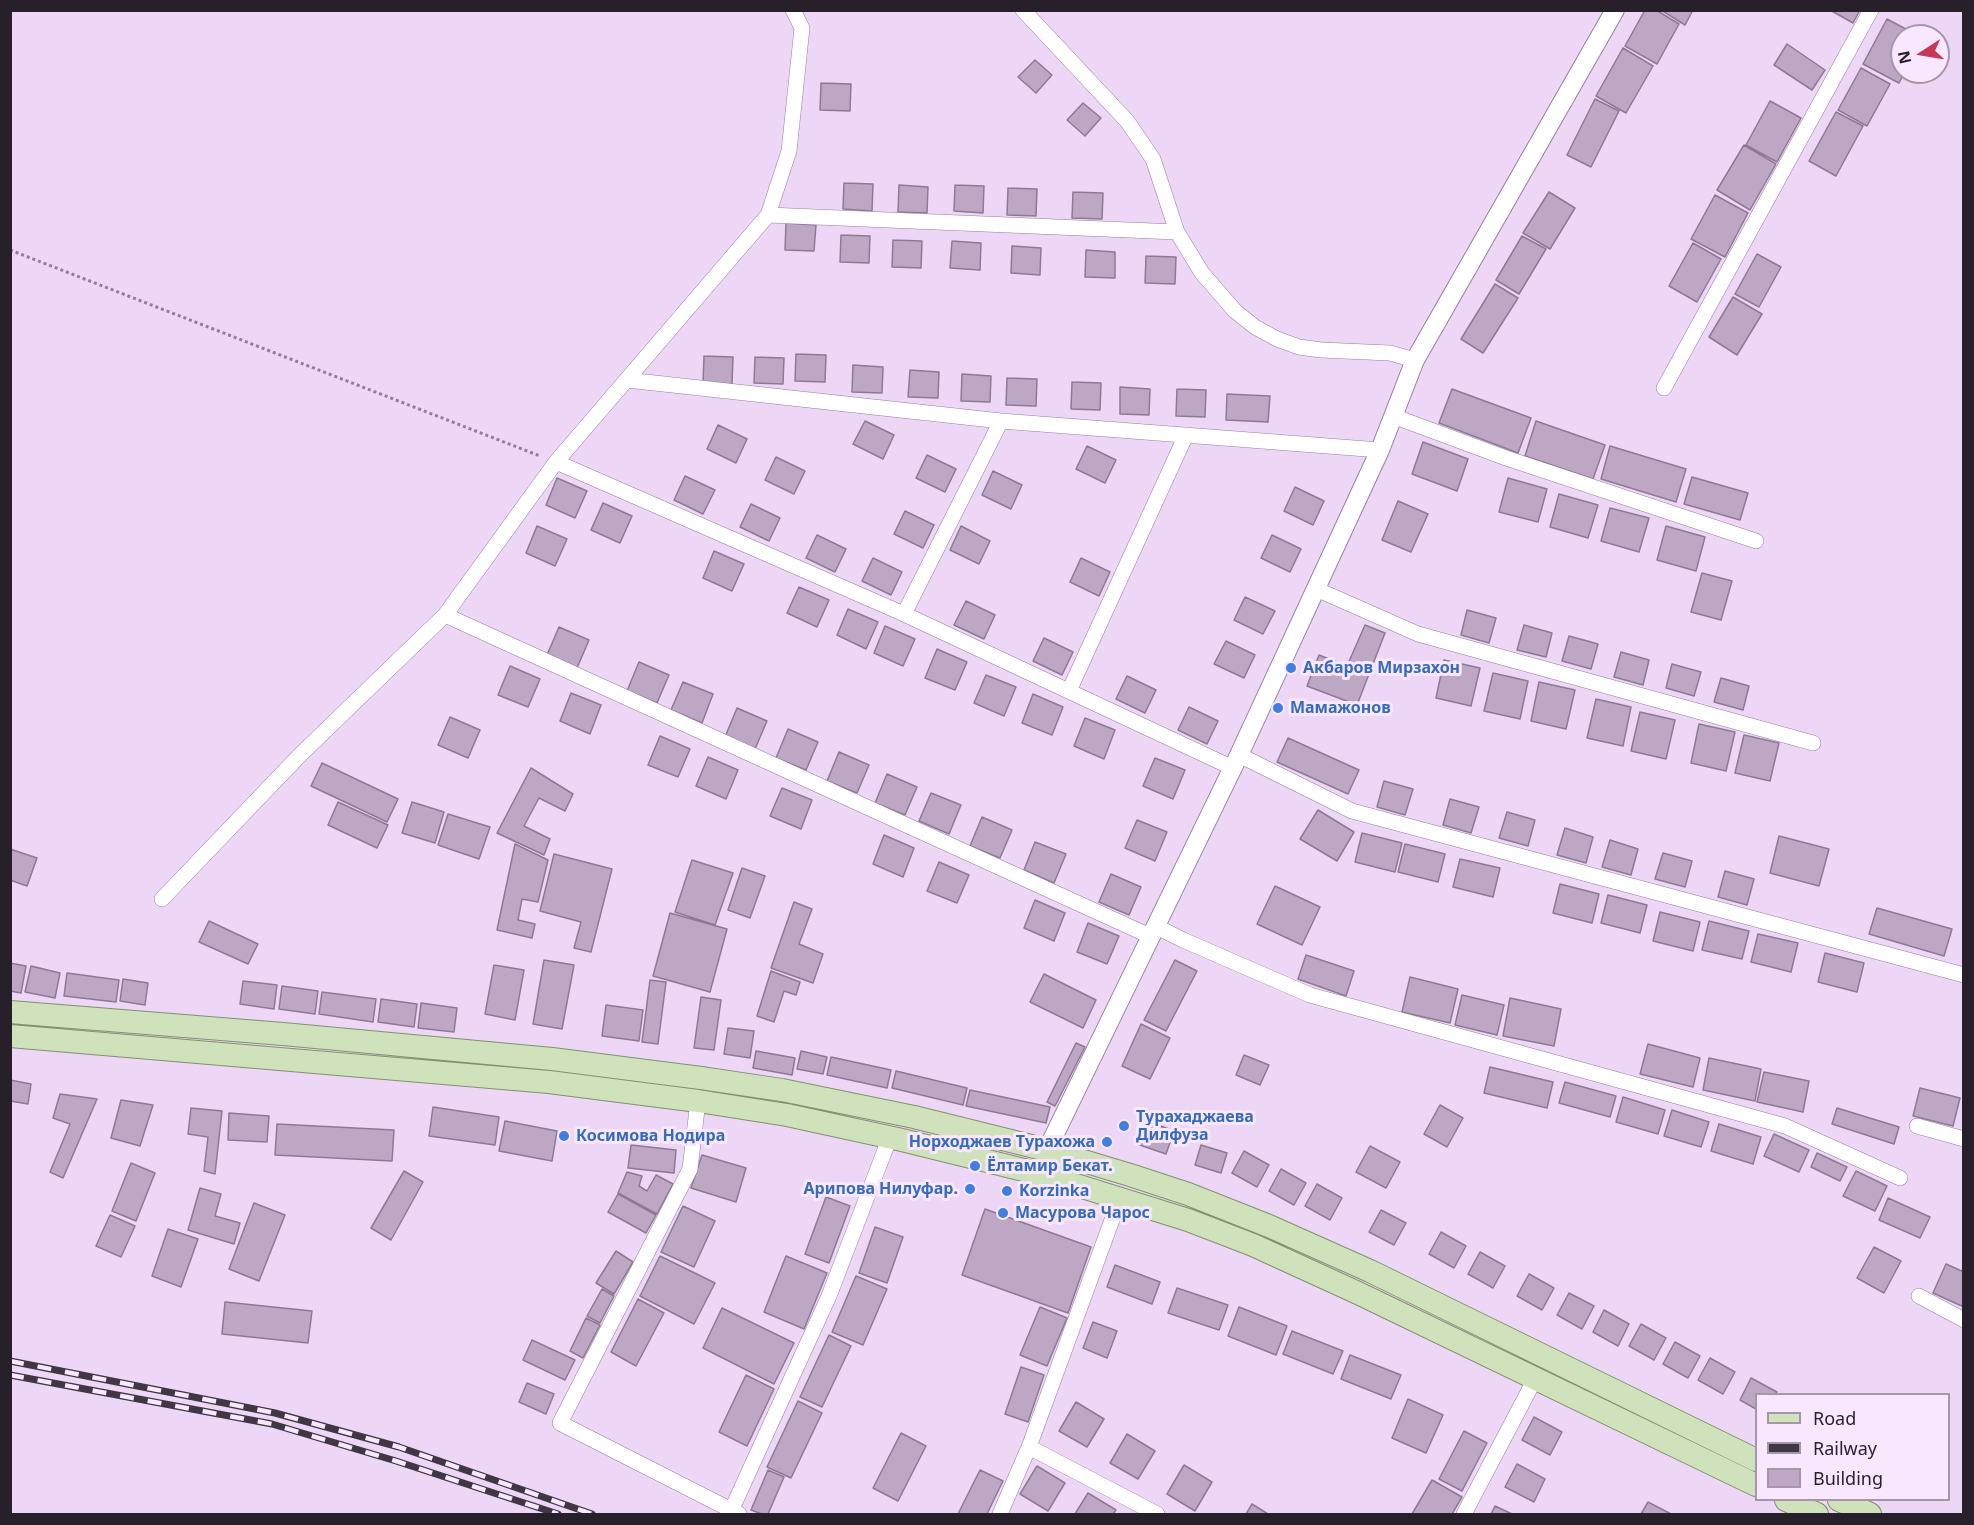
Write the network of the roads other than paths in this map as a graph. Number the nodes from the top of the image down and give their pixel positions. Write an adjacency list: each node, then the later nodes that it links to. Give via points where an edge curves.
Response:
1 (793, 10): 5 (street, via 802,28 789,151)
2 (1023, 10): 6 (street, via 1127,121 1154,159)
3 (1615, 10): 7 (street)
4 (1871, 10): 9 (street)
5 (768, 215): 6 (street); 8 (street)
6 (1177, 232): 7 (street, via 1208,280 1235,311 1277,339 1321,350 1390,353)
7 (1415, 360): 10 (street)
8 (627, 380): 11 (street); 14 (street)
9 (1664, 388)
10 (1393, 416): 13 (street); 15 (street)
11 (1001, 421): 12 (street); 17 (street)
12 (1186, 435): 13 (street); 19 (street)
13 (1380, 450): 16 (street)
14 (556, 462): 17 (street); 18 (street)
15 (1756, 542)
16 (1316, 589): 20 (street, via 1418,634); 21 (street)
17 (904, 614): 19 (street)
18 (445, 615): 22 (street, via 300,755); 23 (street)
19 (1070, 691): 21 (street)
20 (1813, 743)
21 (1236, 762): 23 (street); 24 (street, via 1352,811)
22 (162, 899)
23 (1153, 931): 35 (street); 36 (street, via 1310,995 1785,1126)
24 (1964, 975)
25 (10, 1012): 26 (main road)
26 (283, 1034): 28 (main road); 29 (main road)
27 (10, 1036): 28 (main road)
28 (280, 1059): 30 (main road)
29 (552, 1059): 30 (main road); 35 (main road, via 782,1090)
30 (549, 1082): 31 (main road)
31 (698, 1101): 33 (main road, via 787,1114); 46 (street, via 690,1169 560,1423)
32 (1917, 1126): 34 (street)
33 (890, 1137): 37 (main road); 46 (street, via 829,1296)
34 (1964, 1139)
35 (1047, 1150): 42 (main road, via 1159,1184 1269,1226 1370,1271)
36 (1900, 1178)
37 (1120, 1198): 40 (main road, via 1253,1245); 41 (street)
38 (1919, 1296): 39 (street)
39 (1964, 1320)
40 (1535, 1379): 43 (main road); 49 (street)
41 (1029, 1447): 47 (street); 48 (street)
42 (1755, 1460)
43 (1755, 1485)
44 (1788, 1501): 50 (main road)
45 (1841, 1501): 51 (main road)
46 (735, 1513)
47 (1000, 1515)
48 (1157, 1515)
49 (1464, 1515)
50 (1817, 1515)
51 (1870, 1515)

